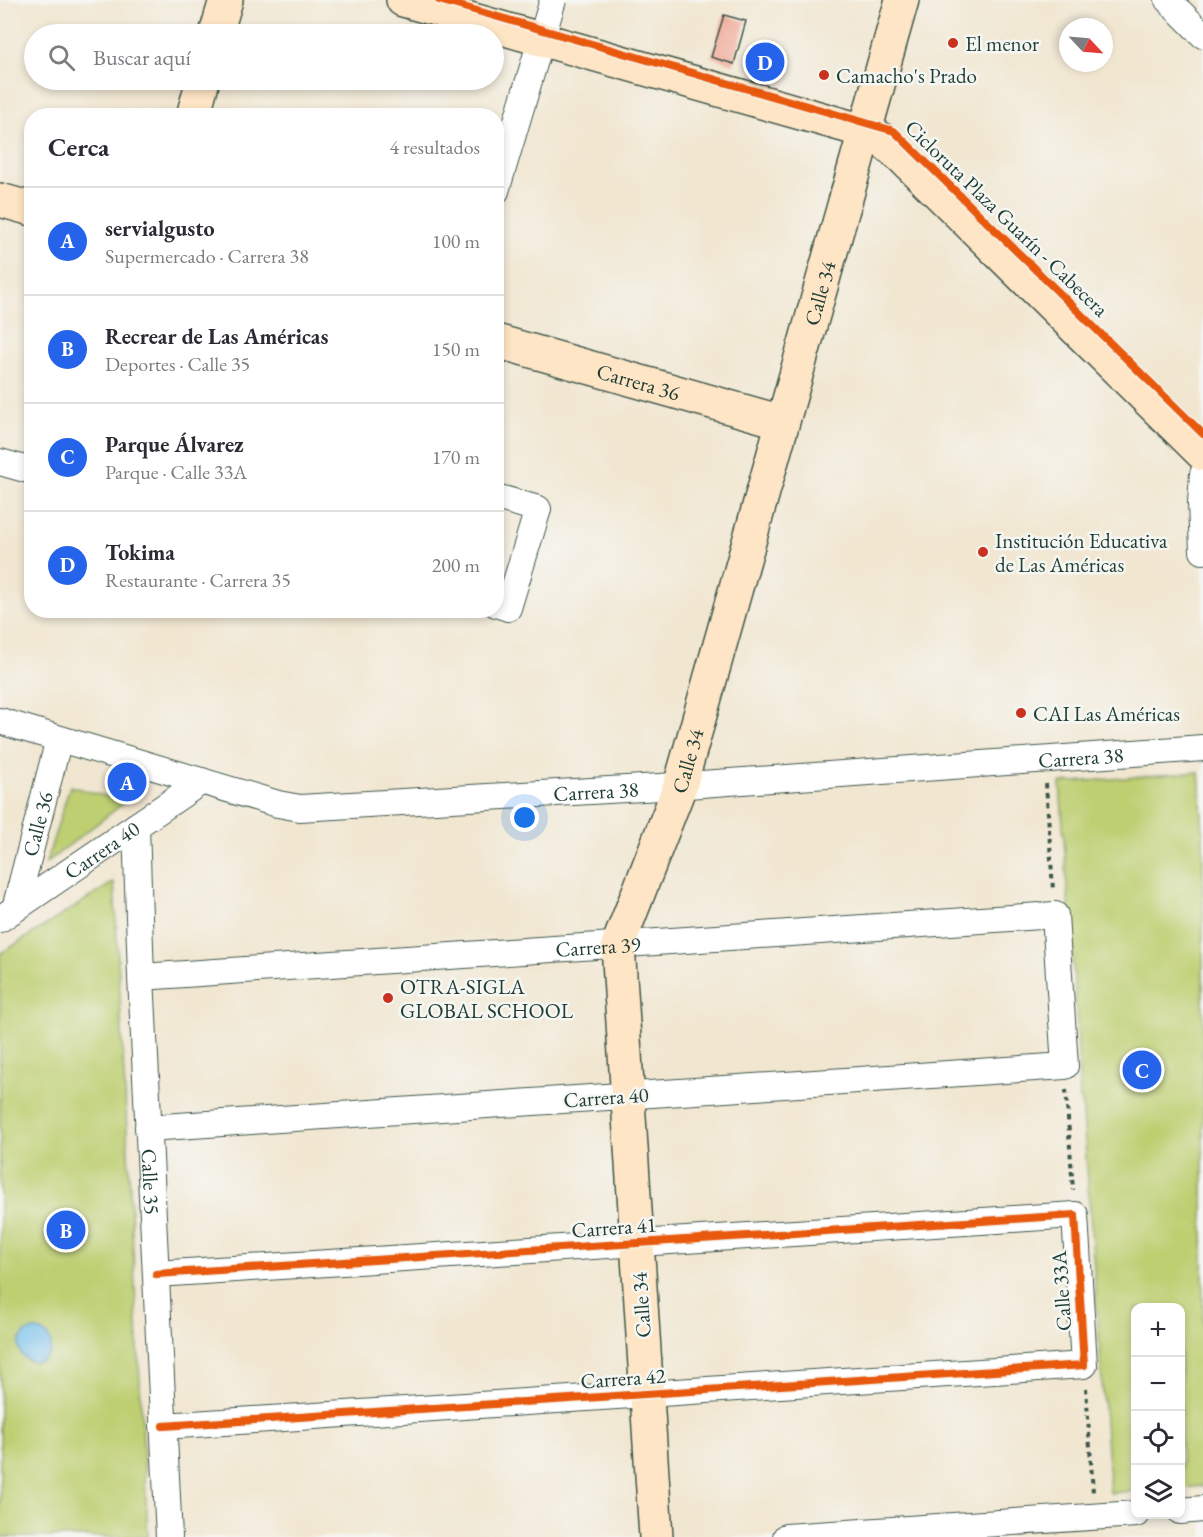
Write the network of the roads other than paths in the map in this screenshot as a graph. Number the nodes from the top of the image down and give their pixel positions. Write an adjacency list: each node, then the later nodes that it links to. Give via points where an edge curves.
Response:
1 (226, 0): 6 (street)
2 (403, 0): 7 (street)
3 (553, 0): 10 (street)
4 (902, 0): 13 (street, Calle 34)
5 (1168, 0): 9 (street)
6 (219, 24)
7 (488, 24)
8 (504, 29): 10 (street)
9 (1203, 35)
10 (541, 39): 13 (street); 14 (street)
11 (200, 90): 12 (street)
12 (195, 108)
13 (864, 131): 18 (street, Calle 34); 19 (street, via 878,137 904,159)
14 (504, 164)
15 (0, 200): 16 (street)
16 (24, 207)
17 (504, 343): 18 (street, Carrera 36)
18 (782, 422): 30 (street, Calle 34)
19 (1203, 454)
20 (0, 462): 21 (street)
21 (24, 469)
22 (1203, 474): 24 (street)
23 (504, 499): 25 (street, via 538,509)
24 (1203, 551)
25 (504, 601)
26 (0, 722): 27 (street, Carrera 38)
27 (58, 739): 29 (street, Carrera 38); 32 (street, Calle 36)
28 (1203, 748): 30 (street, Carrera 38)
29 (202, 782): 30 (street, Carrera 38, via 300,808); 31 (street, Carrera 40)
30 (680, 786): 33 (street, Calle 34)
31 (136, 826): 32 (street, Carrera 40); 34 (street, Calle 35)
32 (8, 914)
33 (618, 945): 34 (street, Carrera 39); 35 (street, Carrera 39, via 1055,915); 36 (street, Calle 34)
34 (141, 978): 37 (street, Calle 35)
35 (1065, 1066): 36 (street, Carrera 40)
36 (628, 1096): 37 (street, Carrera 40); 39 (street, Calle 34)
37 (148, 1128): 40 (street, Calle 35)
38 (1075, 1215): 39 (street, Carrera 41); 41 (street, Calle 33A)
39 (637, 1243): 40 (street, Carrera 41); 42 (street, Calle 34)
40 (156, 1274): 43 (street, Calle 35)
41 (1084, 1365): 42 (street, Carrera 42)
42 (647, 1394): 43 (street, Carrera 42); 49 (street, Calle 34)
43 (163, 1426): 48 (street, Calle 35)
44 (1203, 1509): 45 (street)
45 (1185, 1511)
46 (1131, 1516): 47 (street)
47 (1096, 1527): 50 (street)
48 (169, 1537)
49 (656, 1537)
50 (786, 1537)

